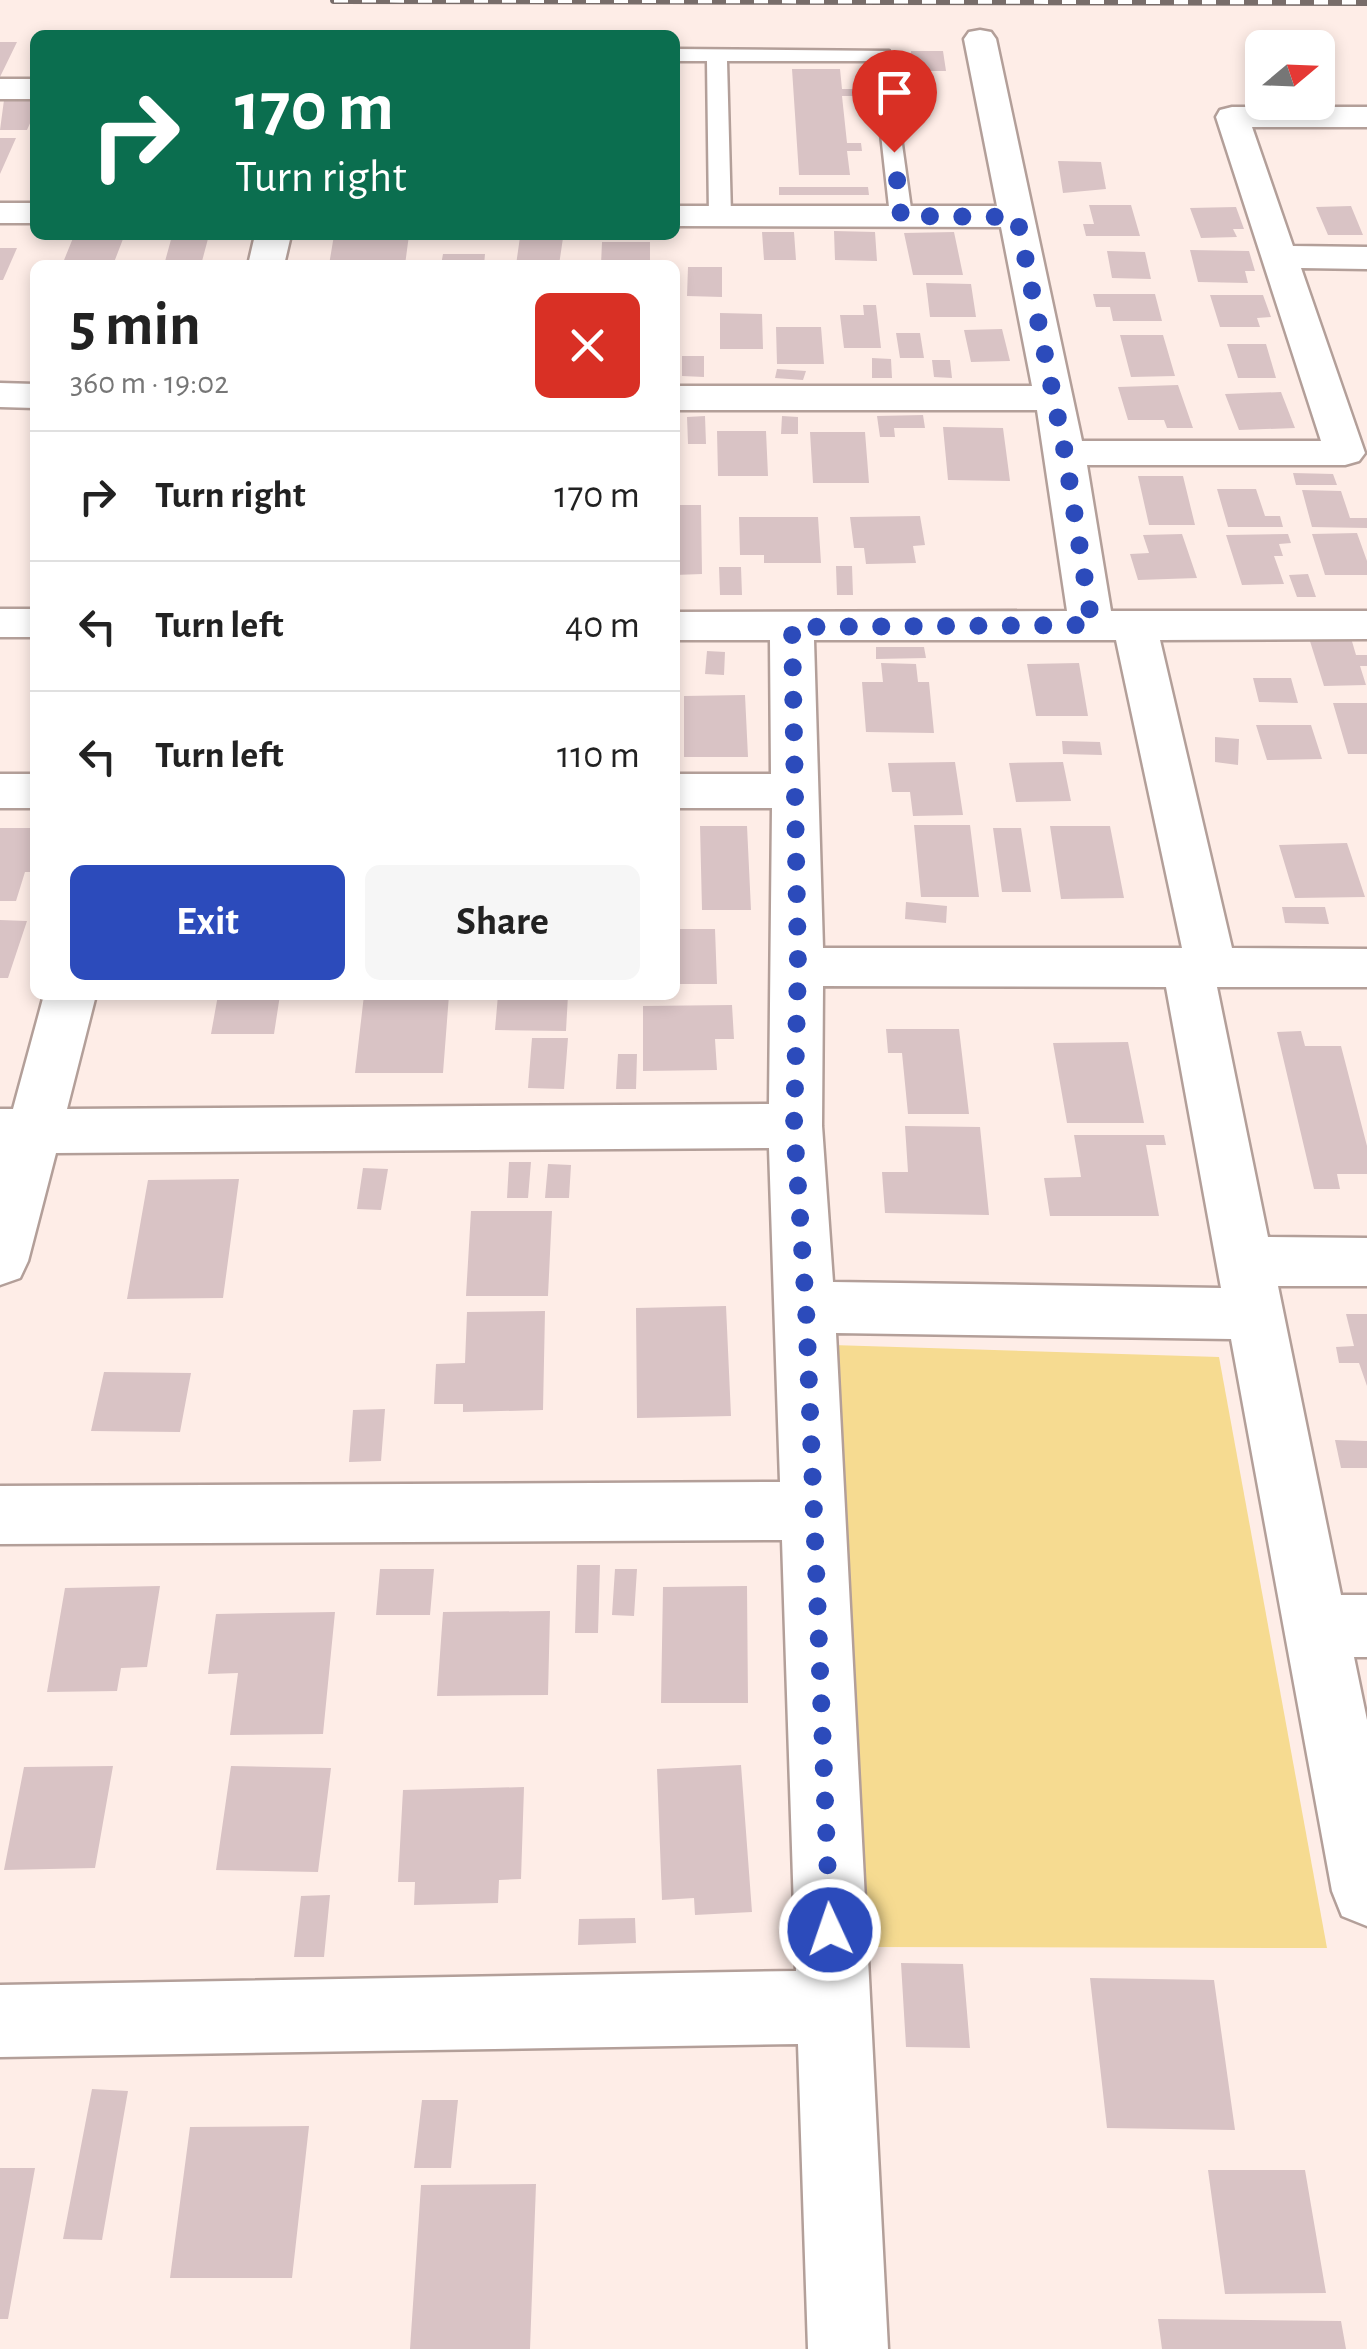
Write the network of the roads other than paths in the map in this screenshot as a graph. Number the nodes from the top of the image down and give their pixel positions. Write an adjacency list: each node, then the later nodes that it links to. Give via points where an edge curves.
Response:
1 (980, 39): 12 (street)
2 (680, 55): 3 (lane)
3 (716, 55): 10 (lane); 11 (lane, via 882,55)
4 (0, 89): 5 (street)
5 (30, 89)
6 (1367, 117): 13 (street, via 1232,117)
7 (0, 213): 8 (street)
8 (30, 213)
9 (680, 216): 10 (street)
10 (720, 216): 11 (street)
11 (901, 216): 12 (street)
12 (1017, 217): 18 (street)
13 (1281, 257): 14 (street); 20 (street)
14 (1367, 258)
15 (0, 396): 16 (street)
16 (30, 396)
17 (680, 398): 18 (street)
18 (1054, 398): 19 (street)
19 (1065, 453): 20 (street); 23 (street)
20 (1356, 454)
21 (0, 623): 22 (street)
22 (30, 623)
23 (1113, 625): 24 (street); 26 (street); 32 (street)
24 (1367, 625)
25 (680, 626): 26 (street)
26 (792, 627): 30 (street)
27 (0, 791): 28 (street)
28 (30, 791)
29 (680, 791): 30 (street)
30 (793, 791): 31 (street)
31 (798, 966): 32 (street); 35 (street)
32 (1200, 967): 33 (street); 39 (street)
33 (1367, 968)
34 (68, 1000): 36 (street)
35 (794, 1126): 36 (street); 40 (street)
36 (17, 1131): 37 (street)
37 (0, 1260)
38 (1367, 1262): 39 (street)
39 (1251, 1288): 40 (street); 43 (street)
40 (806, 1307): 41 (street)
41 (812, 1512): 42 (street); 45 (street)
42 (0, 1515)
43 (1341, 1626): 44 (street)
44 (1367, 1891)
45 (833, 2006): 46 (street); 47 (street)
46 (0, 2021)
47 (848, 2349)

